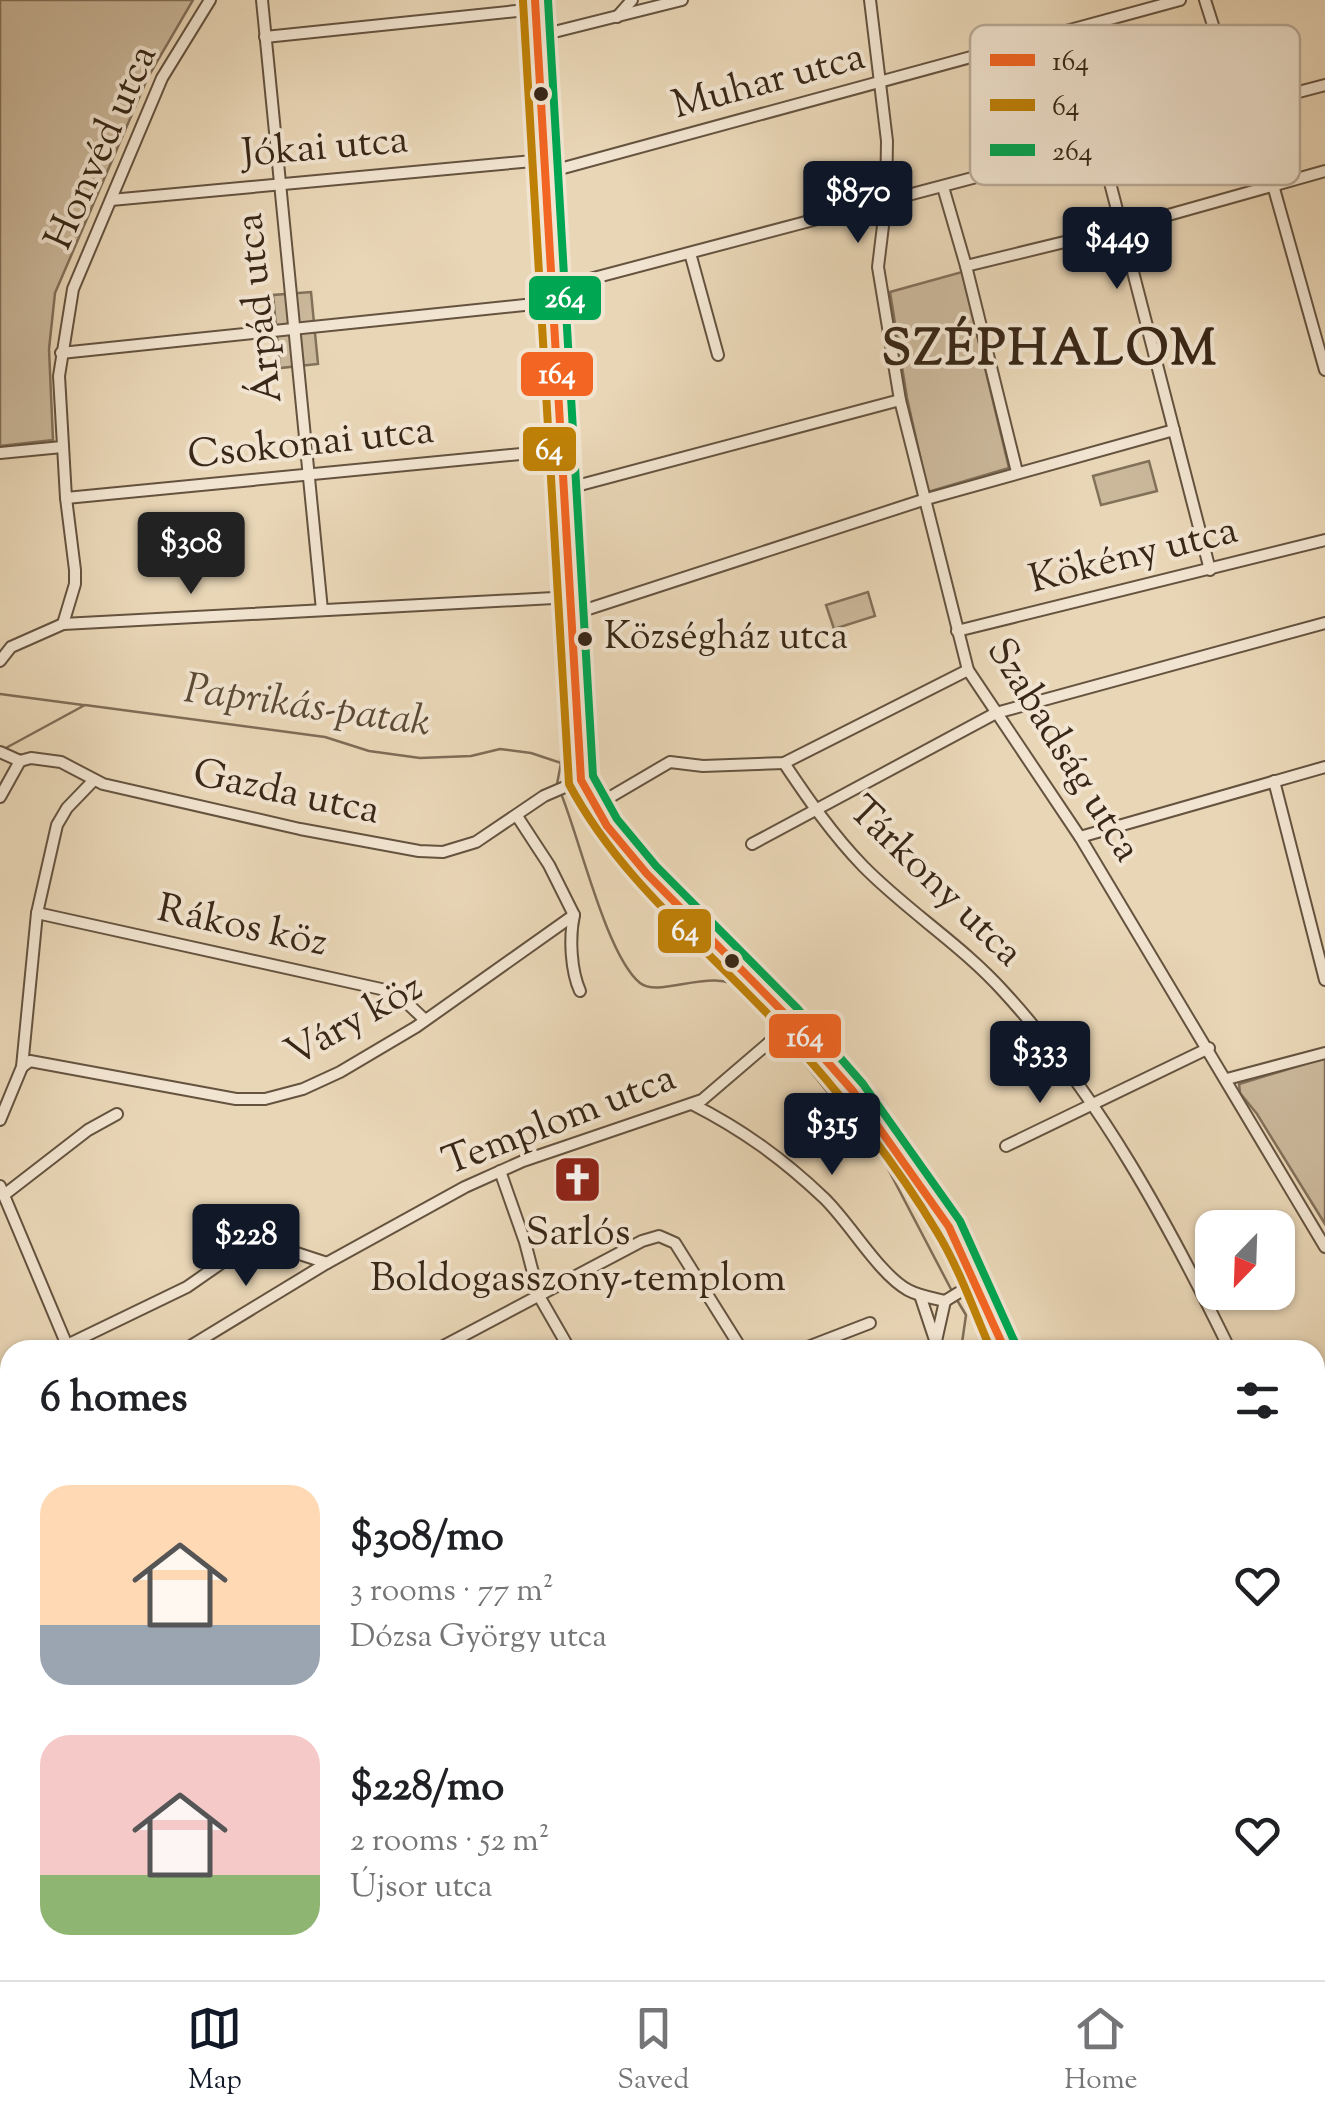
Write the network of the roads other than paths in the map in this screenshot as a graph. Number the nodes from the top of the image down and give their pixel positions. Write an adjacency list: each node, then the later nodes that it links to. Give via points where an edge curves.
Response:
1 (210, 0): 27 (street, Honvéd utca, via 162,78)
2 (262, 0): 13 (street, Árpád utca)
3 (632, 0): 9 (street)
4 (682, 0): 9 (street)
5 (870, 0): 15 (street, Szabadság utca)
6 (1180, 0): 10 (street, Muhar utca)
7 (1205, 0): 11 (street)
8 (535, 4): 12 (main road); 13 (street)
9 (617, 18): 12 (street)
10 (1091, 25)
11 (1213, 25)
12 (542, 35): 18 (main road)
13 (265, 37): 22 (street, Árpád utca)
14 (970, 59): 15 (street, Muhar utca)
15 (881, 84): 18 (street, Muhar utca); 28 (street, Szabadság utca)
16 (1325, 85): 17 (street)
17 (1300, 91)
18 (548, 170): 22 (street, Jókai utca); 32 (main road)
19 (1325, 172): 20 (street)
20 (1300, 179)
21 (970, 180): 26 (street)
22 (279, 182): 27 (street, Jókai utca); 33 (street, Árpád utca)
23 (1111, 185): 29 (street)
24 (1278, 185): 25 (street)
25 (1274, 186): 29 (street); 36 (street)
26 (943, 187): 28 (street); 31 (street)
27 (112, 200): 34 (street, Honvéd utca, via 73,289)
28 (886, 201): 30 (street); 37 (street, Szabadság utca, via 878,267)
29 (1122, 228): 31 (street); 38 (street)
30 (690, 253): 32 (street); 35 (street)
31 (966, 266): 42 (street)
32 (556, 292): 33 (street); 40 (main road)
33 (294, 329): 34 (street); 43 (street, Árpád utca)
34 (61, 353): 39 (street, Honvéd utca)
35 (718, 355)
36 (1325, 370)
37 (900, 400): 44 (street); 46 (street, Szabadság utca)
38 (1174, 430): 42 (street); 48 (street)
39 (62, 447): 41 (street); 45 (street, Honvéd utca)
40 (562, 450): 43 (street, Csokonai utca); 44 (main road)
41 (0, 453)
42 (1018, 472): 46 (street)
43 (307, 477): 45 (street, Csokonai utca); 50 (street, Árpád utca)
44 (570, 488): 49 (main road)
45 (66, 498): 52 (street, Honvéd utca, via 75,584)
46 (924, 500): 49 (street); 53 (street, Szabadság utca)
47 (1325, 540): 48 (street, Kökény utca)
48 (1210, 570): 53 (street, Kökény utca)
49 (573, 605): 50 (street); 62 (main road)
50 (322, 610): 52 (street)
51 (1325, 623): 56 (street)
52 (63, 624): 54 (street, via 11,647)
53 (958, 631): 55 (street, Szabadság utca)
54 (0, 661)
55 (968, 670): 56 (street, Szabadság utca); 59 (street)
56 (996, 713): 66 (street); 68 (street, Szabadság utca)
57 (1, 753): 58 (street, Gazda utca)
58 (20, 761): 61 (street, Gazda utca, via 61,762); 64 (street)
59 (784, 763): 65 (street, via 670,762); 66 (street, Tárkony utca)
60 (1325, 767): 63 (street)
61 (94, 780): 67 (street, Gazda utca, via 419,851 459,849); 70 (street, via 61,816)
62 (581, 780): 65 (main road); 67 (street, Gazda utca)
63 (1274, 781): 68 (street); 72 (street)
64 (0, 797)
65 (595, 806): 75 (main road, via 647,874)
66 (814, 808): 69 (street); 80 (street, Tárkony utca, via 863,866 1004,991)
67 (518, 816): 71 (street)
68 (1080, 837): 76 (street, Szabadság utca)
69 (752, 844)
70 (37, 913): 74 (street, Rákos köz, via 380,989); 78 (street)
71 (574, 916): 73 (street, via 573,973); 74 (street, Váry köz)
72 (1325, 980)
73 (580, 991)
74 (426, 1020): 78 (street, Váry köz, via 304,1090 265,1099 30,1061)
75 (790, 1025): 81 (street, Templom utca); 89 (main road, via 853,1091 924,1187)
76 (1209, 1048): 79 (street, Szabadság utca); 80 (street)
77 (1325, 1053): 79 (street)
78 (22, 1067): 83 (street)
79 (1227, 1078): 87 (street, Szabadság utca)
80 (1093, 1102): 84 (street); 104 (street, Tárkony utca, via 1183,1253)
81 (692, 1104): 85 (street, Templom utca); 90 (street, via 777,1154 889,1274)
82 (117, 1114): 86 (street)
83 (0, 1120)
84 (1006, 1146)
85 (500, 1171): 88 (street, Templom utca); 91 (street)
86 (2, 1191): 94 (street)
87 (1325, 1247)
88 (327, 1263): 95 (street, via 269,1244 243,1248 187,1287); 96 (street, Templom utca)
89 (976, 1282): 92 (street); 103 (main road)
90 (920, 1295): 92 (street); 101 (street)
91 (539, 1296): 97 (street); 98 (street); 99 (street, via 651,1237 668,1238)
92 (951, 1296): 102 (street)
93 (870, 1323): 100 (street)
94 (65, 1340)
95 (84, 1340)
96 (200, 1340)
97 (455, 1340)
98 (564, 1340)
99 (736, 1340)
100 (826, 1340)
101 (933, 1340)
102 (937, 1340)
103 (1000, 1340)
104 (1225, 1340)

